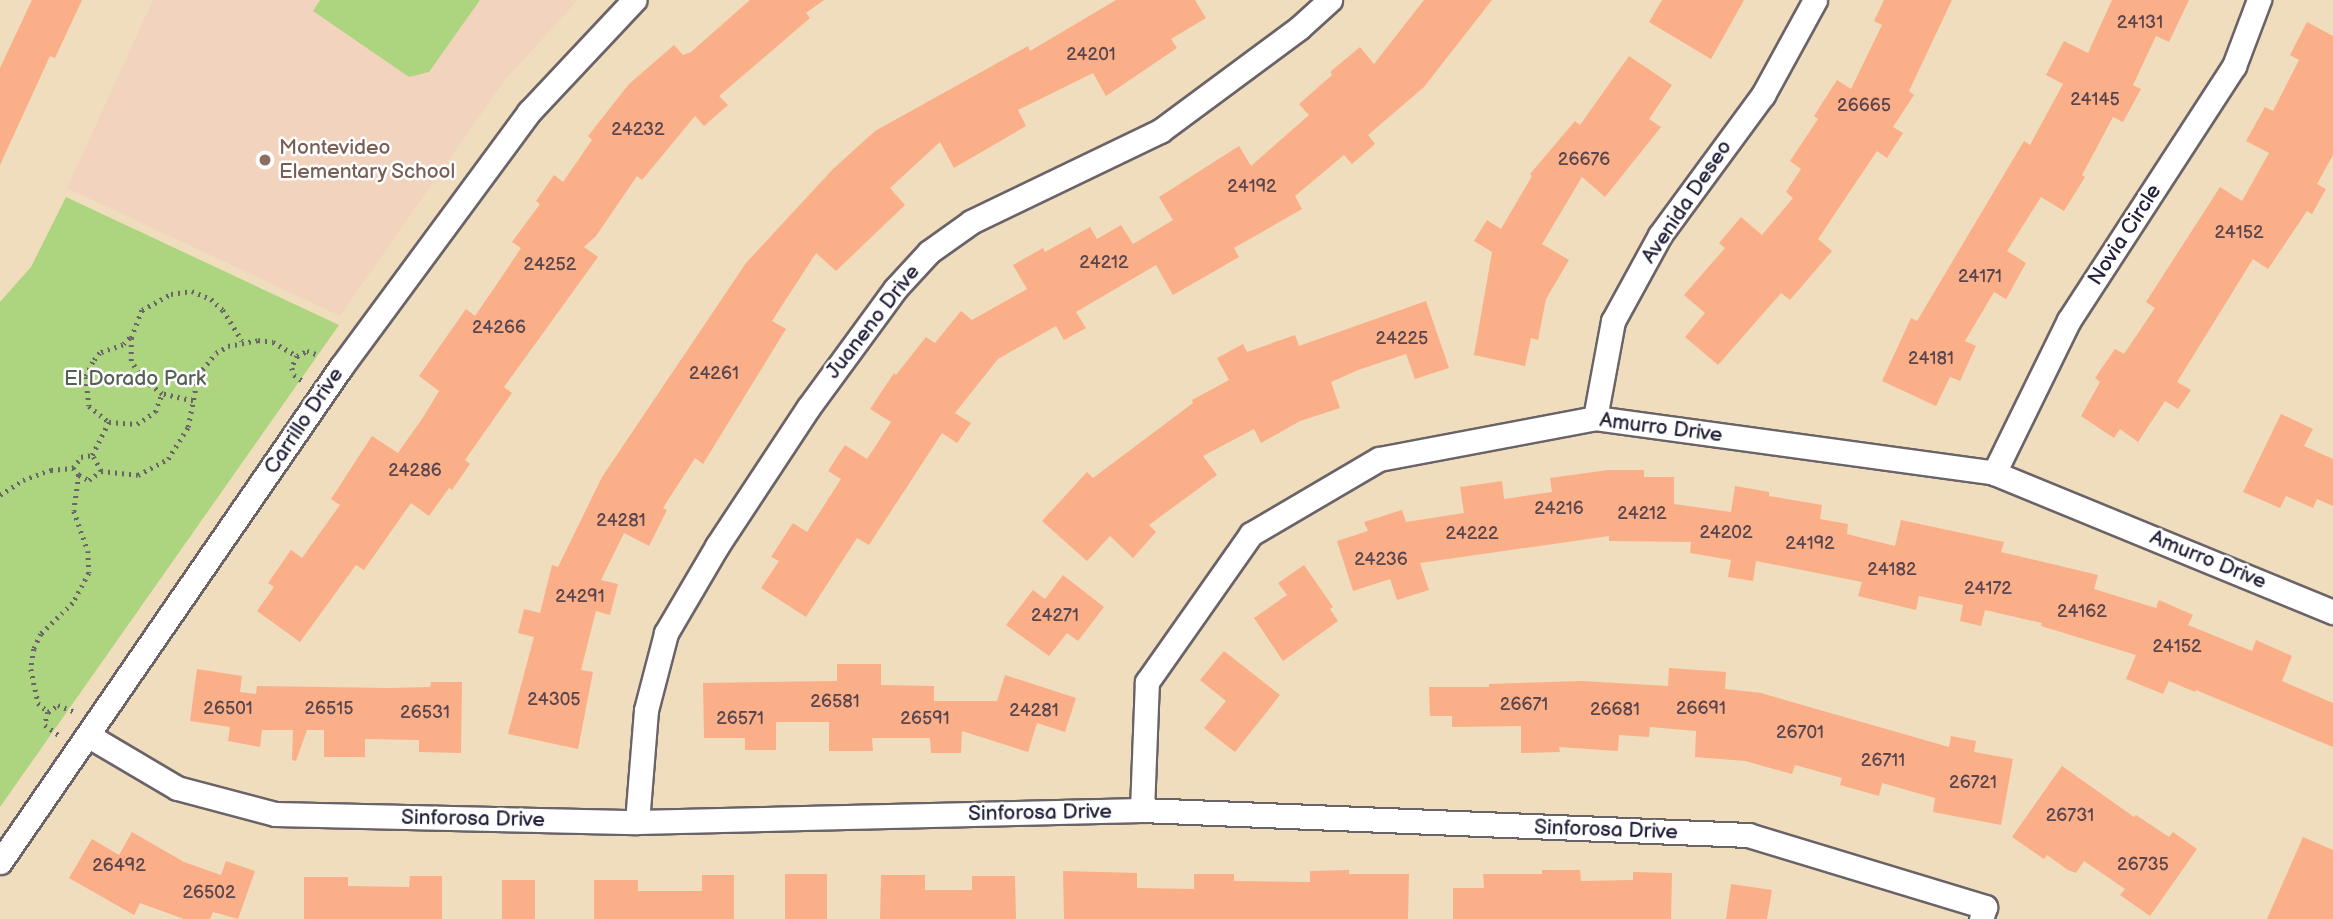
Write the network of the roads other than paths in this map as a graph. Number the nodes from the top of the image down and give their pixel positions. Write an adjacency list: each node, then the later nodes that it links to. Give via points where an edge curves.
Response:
1 (634, 0): 8 (street, Carrillo Drive, via 529,112 341,367)
2 (1329, 0): 10 (street, Juaneno Drive, via 1299,28 1160,131 971,222 929,252 895,289 800,420 717,545 666,633 646,710)
3 (1815, 0): 5 (street, Avenida Deseo, via 1763,95 1660,234 1613,321)
4 (2259, 0): 6 (street, Novia Circle, via 2234,66 2070,320)
5 (1595, 418): 6 (street, Amurro Drive); 9 (street, Amurro Drive, via 1379,459 1251,534 1147,682)
6 (1994, 473): 7 (street, Amurro Drive)
7 (2333, 612)
8 (93, 730): 10 (street, Sinforosa Drive, via 177,788 275,814); 11 (street, Carrillo Drive)
9 (1142, 810): 10 (street, Sinforosa Drive); 12 (street, Sinforosa Drive, via 1748,835 1985,907)
10 (637, 822)
11 (0, 862)
12 (1981, 919)

